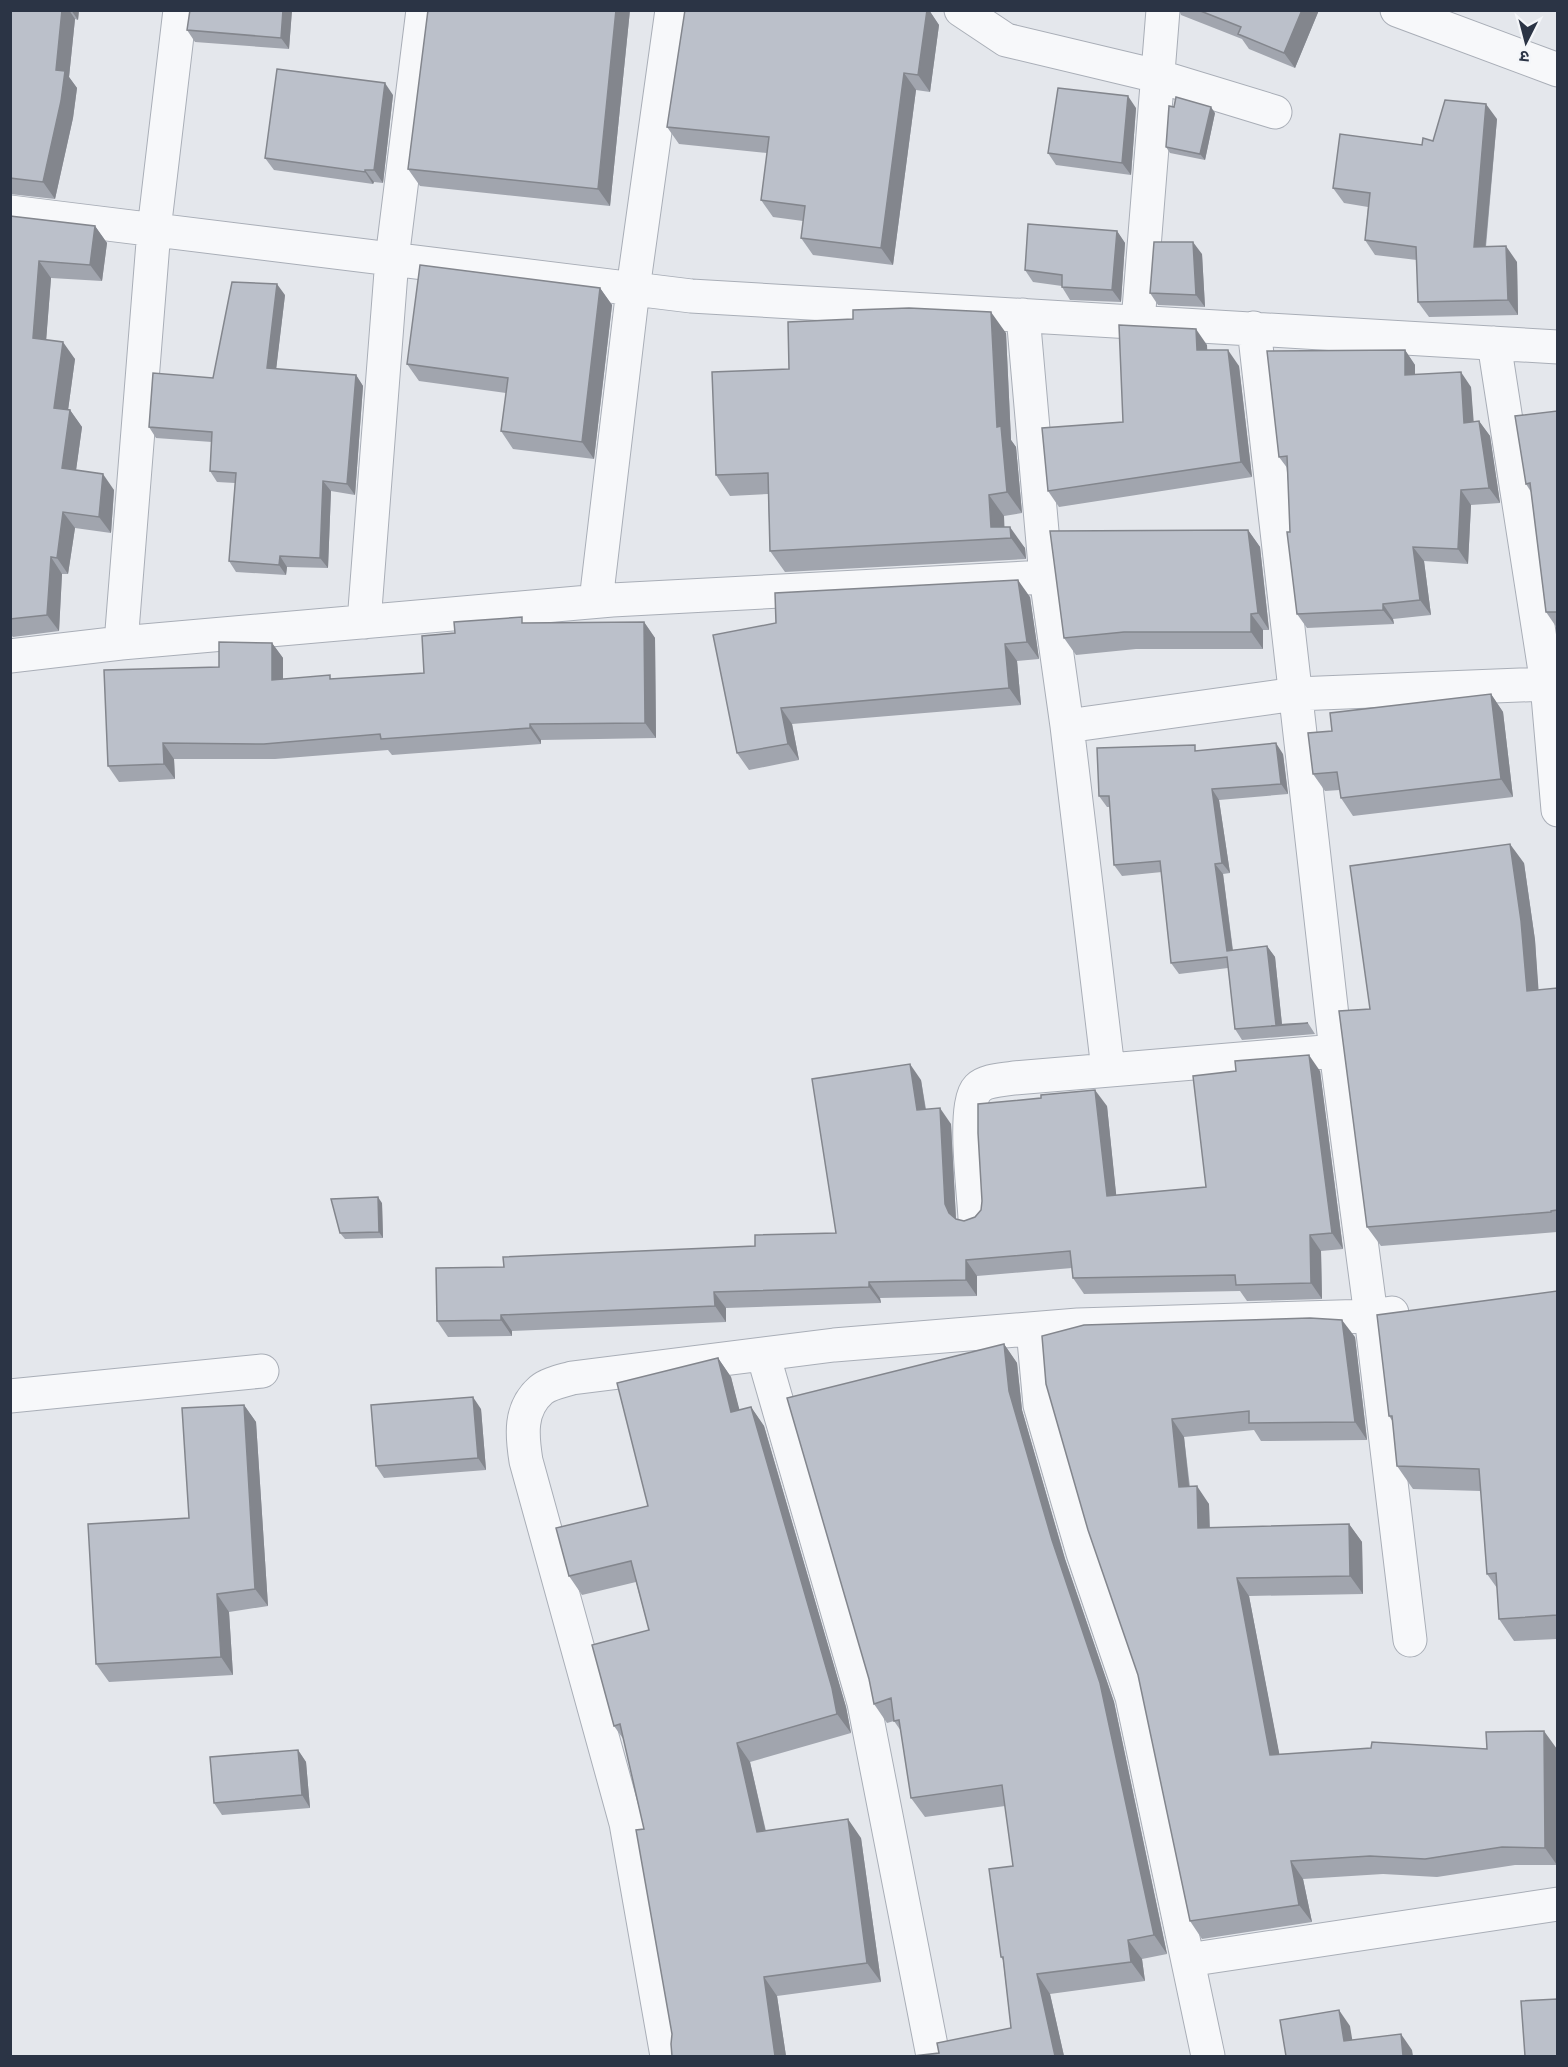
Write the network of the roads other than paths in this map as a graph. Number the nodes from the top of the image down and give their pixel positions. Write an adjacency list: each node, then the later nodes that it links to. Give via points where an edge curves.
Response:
1 (180, 10): 11 (street)
2 (423, 10): 12 (street)
3 (672, 10): 13 (street)
4 (961, 10): 8 (street, via 1006,40)
5 (1163, 10): 8 (street)
6 (1397, 10): 7 (street)
7 (1557, 70)
8 (1157, 76): 9 (street); 15 (street)
9 (1275, 112)
10 (10, 212): 11 (street)
11 (154, 230): 12 (street); 22 (street)
12 (392, 259): 13 (street); 21 (street)
13 (633, 289): 14 (street, via 691,296); 20 (street)
14 (1023, 315): 15 (street); 19 (street)
15 (1138, 322): 16 (street)
16 (1254, 328): 17 (street); 25 (street)
17 (1494, 343): 18 (street); 24 (street)
18 (1557, 347)
19 (1046, 577): 20 (street); 26 (street)
20 (596, 601): 21 (street)
21 (364, 622): 22 (street)
22 (121, 643): 23 (street)
23 (10, 656)
24 (1547, 684): 25 (street); 27 (street)
25 (1296, 694): 26 (street); 28 (street)
26 (1067, 726): 29 (street)
27 (1557, 810)
28 (1336, 1051): 29 (street); 32 (street)
29 (1108, 1069): 30 (street, via 1014,1078 979,1086 972,1097 969,1115)
30 (975, 1218)
31 (1417, 1310): 32 (street)
32 (1371, 1316): 33 (street); 37 (street)
33 (1033, 1329): 34 (street); 39 (street, via 1040,1405 1083,1553 1132,1697)
34 (763, 1354): 40 (street, via 572,1377 541,1389 524,1412 522,1438 526,1461 626,1823); 41 (street, via 864,1703)
35 (262, 1371): 36 (street)
36 (10, 1396)
37 (1410, 1640)
38 (1557, 1904): 39 (street)
39 (1188, 1960): 42 (street)
40 (667, 2056)
41 (933, 2056)
42 (1208, 2056)

